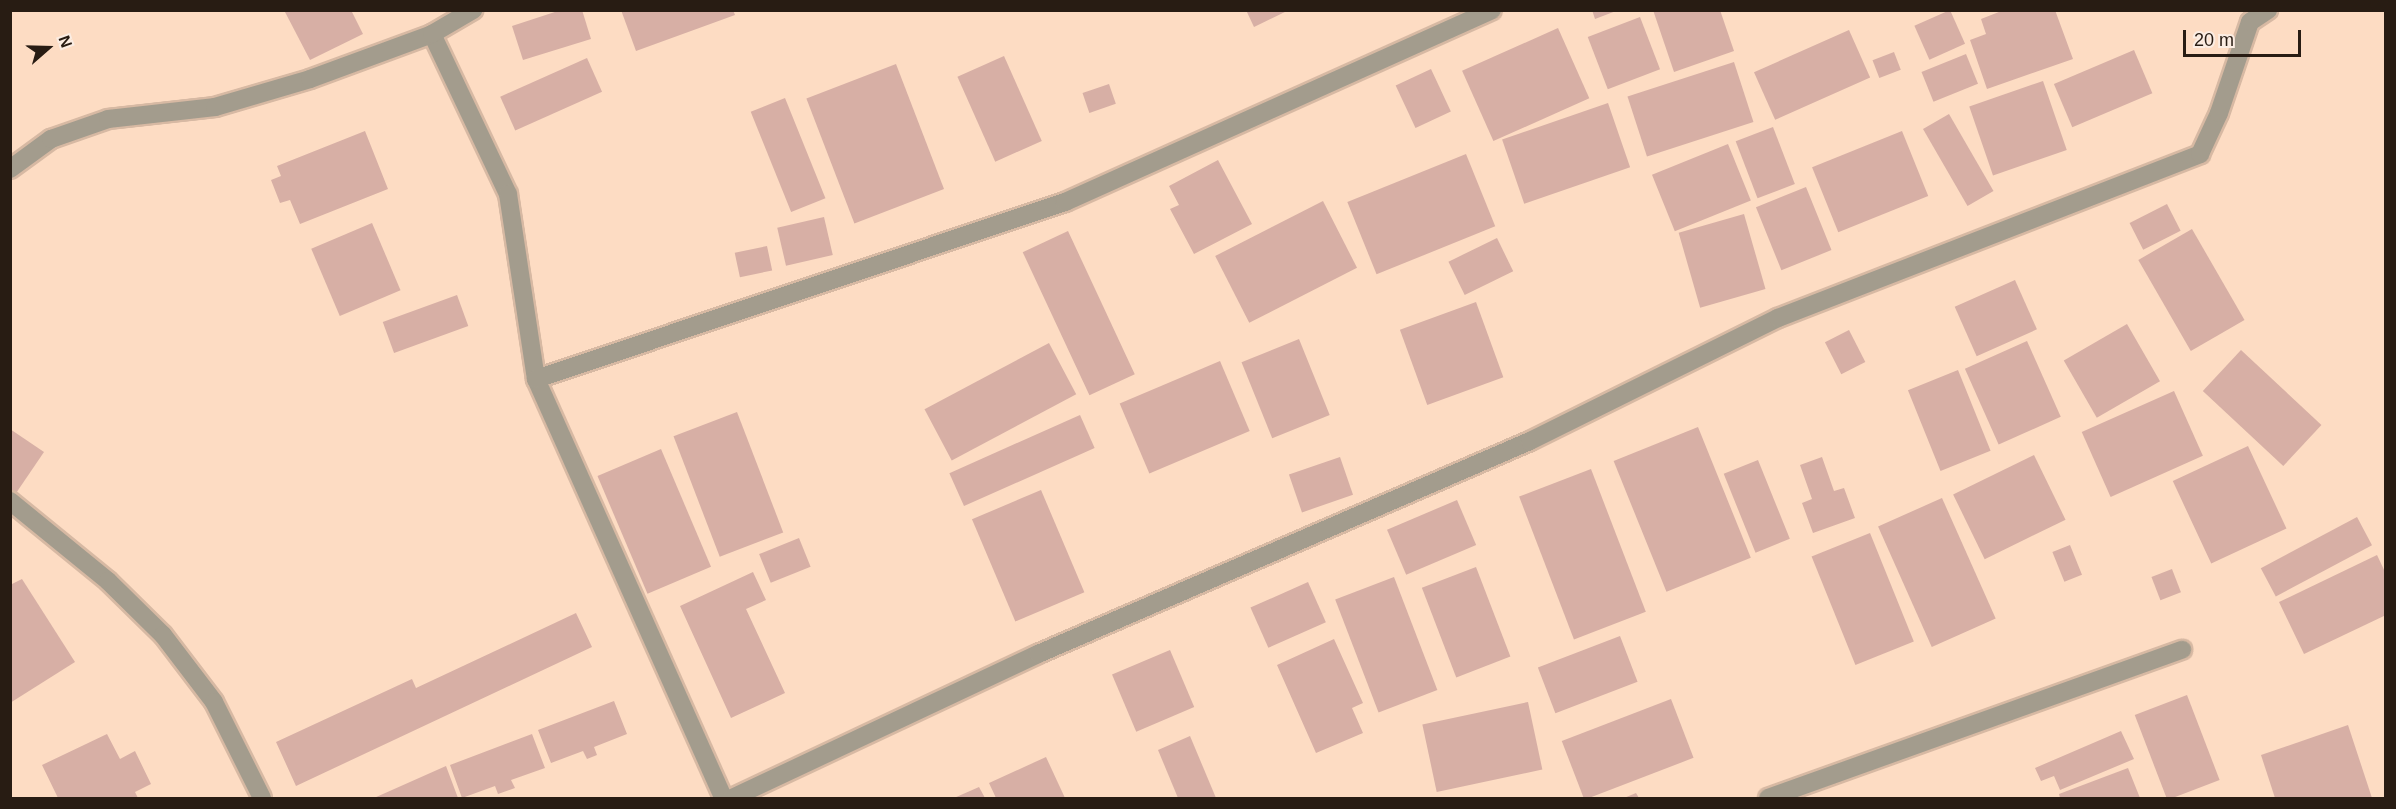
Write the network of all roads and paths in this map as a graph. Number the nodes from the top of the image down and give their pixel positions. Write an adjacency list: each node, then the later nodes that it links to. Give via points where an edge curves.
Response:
1 (473, 10): 4 (street)
2 (1492, 10): 6 (street, via 1065,202)
3 (2268, 10): 11 (street, via 2250,22 2219,113 2200,154 1778,318 1530,441 1038,654)
4 (432, 34): 5 (street, via 310,79 215,107 108,119 51,139); 6 (street, via 507,194)
5 (10, 169)
6 (536, 380): 10 (street)
7 (10, 501): 9 (street, via 108,581 163,635 214,702)
8 (2182, 650): 12 (street)
9 (262, 798)
10 (723, 798)
11 (732, 798)
12 (1768, 798)

